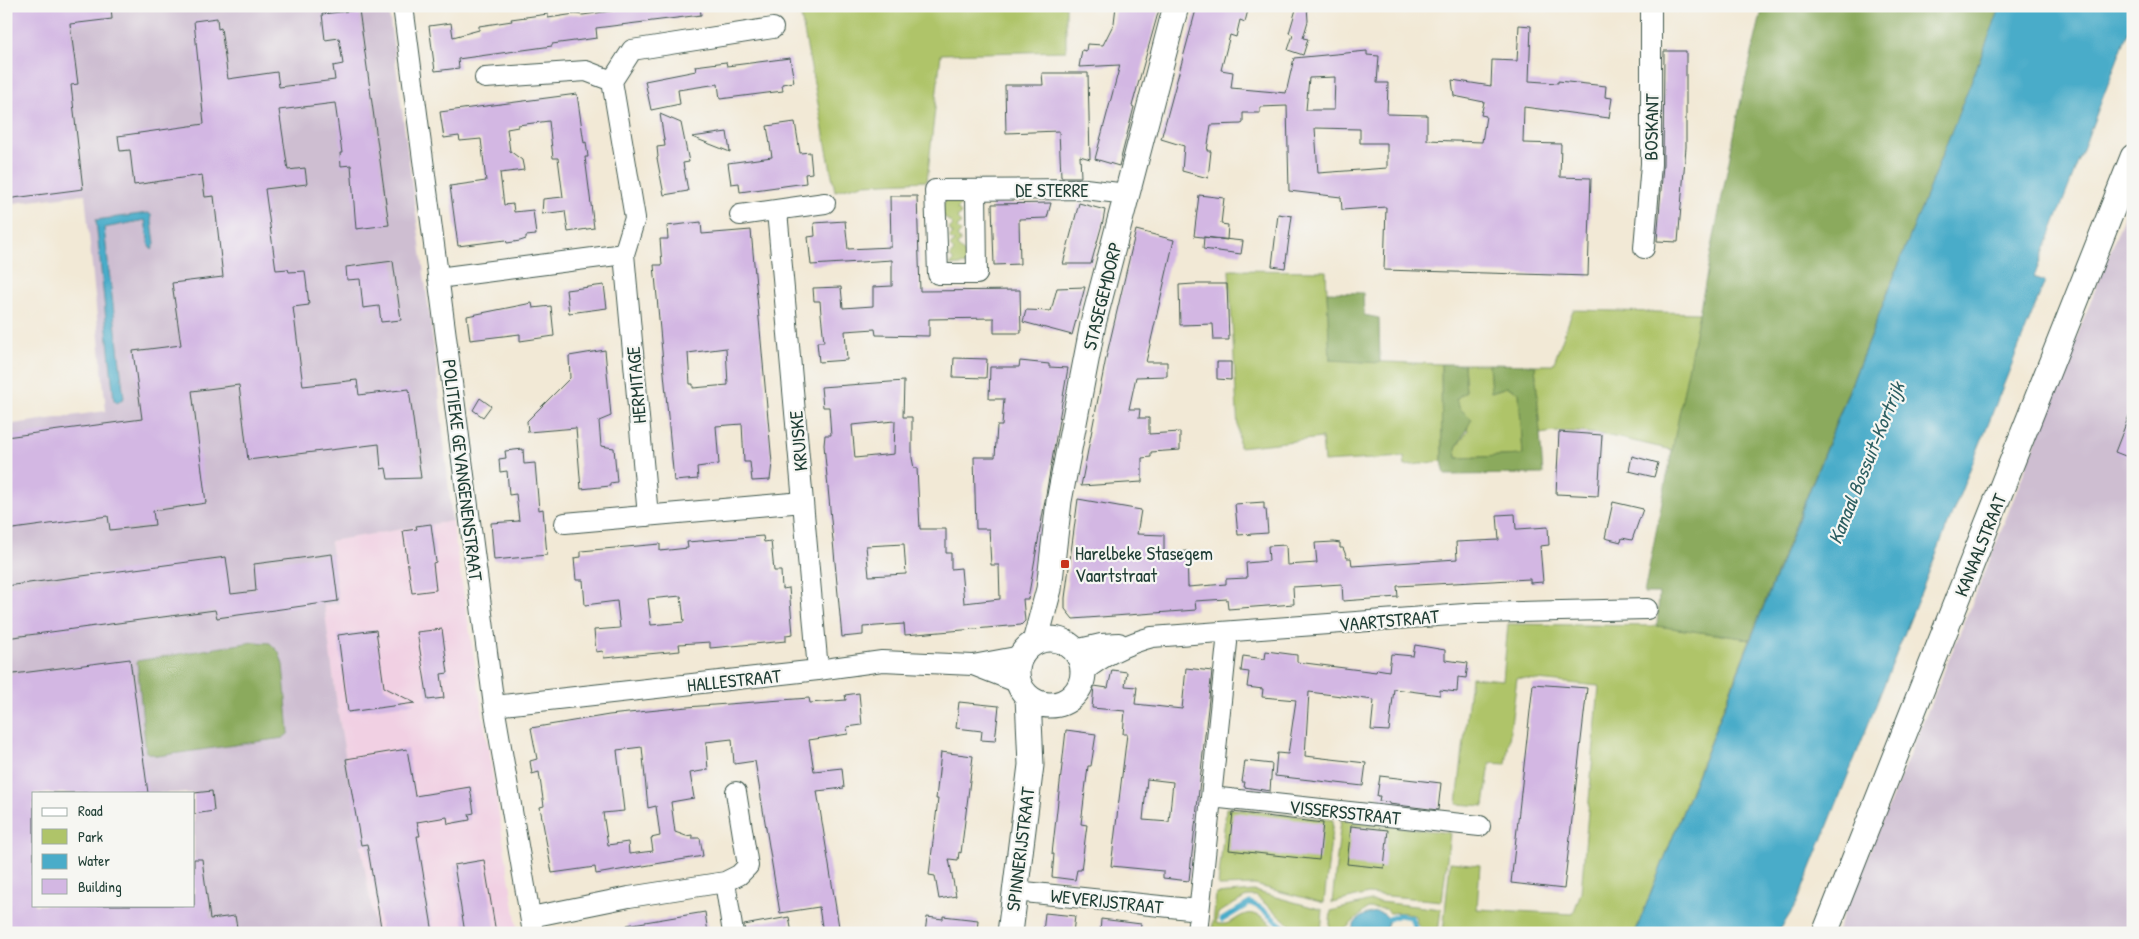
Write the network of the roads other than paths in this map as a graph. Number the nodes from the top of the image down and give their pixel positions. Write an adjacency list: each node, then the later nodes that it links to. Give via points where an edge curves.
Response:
1 (403, 6): 15 (street, POLITIEKE GEVANGENENSTRAAT)
2 (1176, 6): 9 (street, STASEGEMDORP)
3 (1651, 6): 13 (street, BOSKANT, via 1651,164)
4 (773, 28): 6 (street, via 632,50)
5 (485, 78): 6 (street, via 586,71)
6 (612, 81): 14 (street, HERMITAGE, via 635,218)
7 (2133, 157): 40 (street, KANAALSTRAAT)
8 (976, 190): 9 (street, DE STERRE, via 1085,189)
9 (1127, 194): 19 (street, STASEGEMDORP, via 1093,324 1058,501)
10 (825, 203): 11 (street)
11 (778, 211): 12 (street); 16 (street, KRUISKE)
12 (740, 215)
13 (1644, 248)
14 (624, 254): 15 (street); 17 (street, HERMITAGE)
15 (438, 278): 28 (street, POLITIEKE GEVANGENENSTRAAT)
16 (803, 502): 17 (street); 25 (street, KRUISKE)
17 (648, 516): 18 (street)
18 (565, 523)
19 (1049, 589): 22 (street, STASEGEMDORP); 23 (street, STASEGEMDORP)
20 (1647, 609): 21 (street, VAARTSTRAAT, via 1478,613)
21 (1228, 633): 23 (street, VAARTSTRAAT, via 1152,637 1102,657); 31 (street)
22 (1028, 649): 23 (street, via 1051,639); 24 (street, HALLESTRAAT); 26 (street, via 1017,674)
23 (1075, 655): 27 (street, via 1081,682 1076,692)
24 (973, 665): 25 (street, HALLESTRAAT, via 882,661); 26 (street, HALLESTRAAT)
25 (818, 670): 28 (street, HALLESTRAAT)
26 (1024, 690): 27 (street, via 1037,702); 29 (street, SPINNERIJSTRAAT)
27 (1057, 704): 29 (street, SPINNERIJSTRAAT)
28 (494, 706): 36 (street, POLITIEKE GEVANGENENSTRAAT)
29 (1031, 765): 34 (street, SPINNERIJSTRAAT)
30 (736, 792): 33 (street, via 748,866)
31 (1211, 798): 32 (street, VISSERSSTRAAT); 35 (street)
32 (1480, 826)
33 (725, 882): 36 (street, via 629,898); 37 (street)
34 (1015, 891): 35 (street, WEVERIJSTRAAT); 38 (street, SPINNERIJSTRAAT)
35 (1199, 910): 39 (street)
36 (532, 925)
37 (733, 933)
38 (1010, 933)
39 (1196, 933)
40 (1825, 933)

